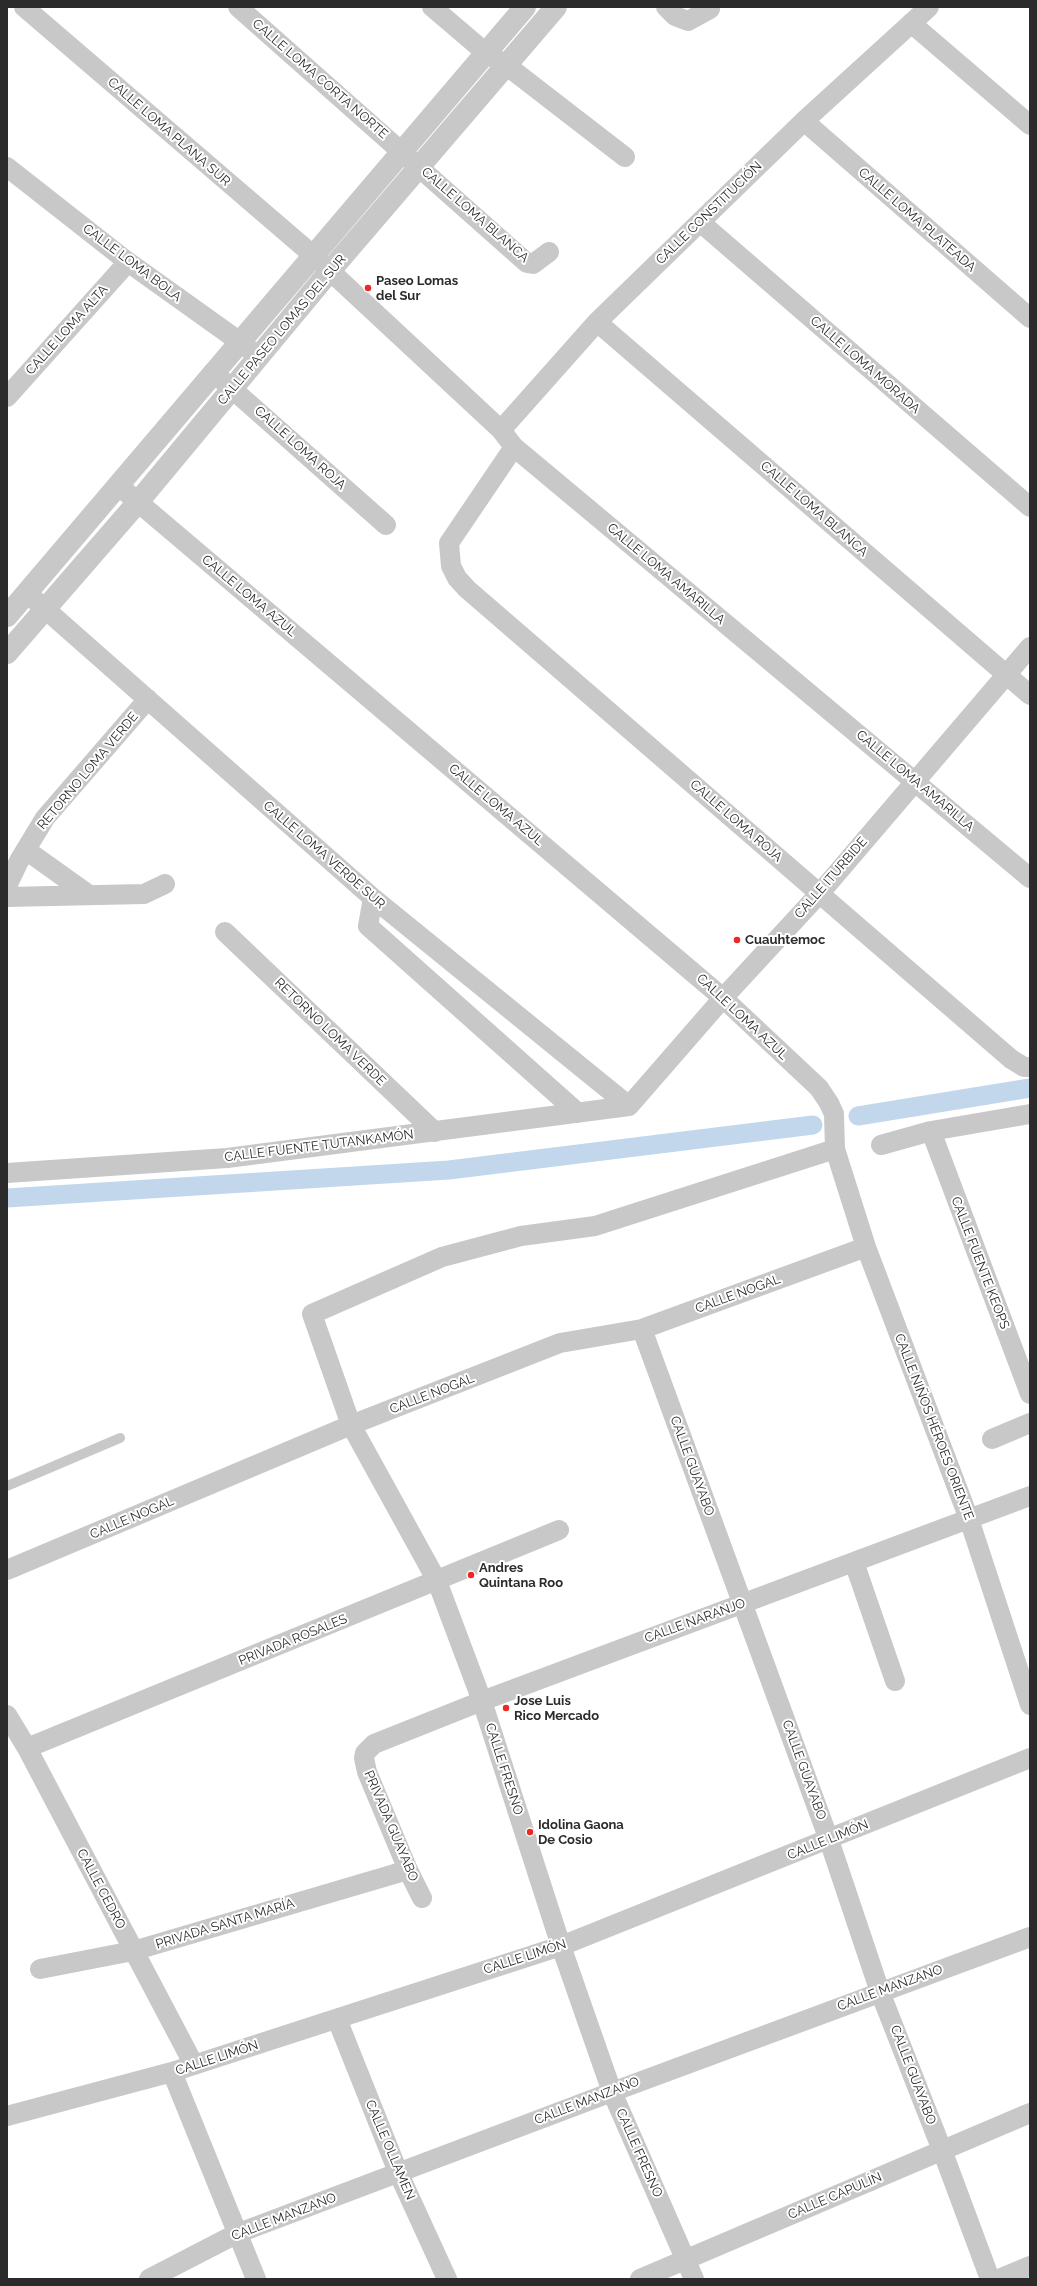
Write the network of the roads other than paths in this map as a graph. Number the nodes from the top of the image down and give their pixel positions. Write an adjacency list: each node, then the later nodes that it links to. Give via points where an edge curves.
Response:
1 (24, 7): 20 (street, CALLE LOMA PLANA SUR)
2 (238, 7): 14 (street, CALLE LOMA CORTA NORTE)
3 (432, 7): 10 (street)
4 (525, 7): 10 (street, CALLE PASEO LOMAS DEL SUR)
5 (556, 7): 11 (street, CALLE PASEO LOMAS DEL SUR)
6 (666, 7): 8 (street, via 675,16 688,21)
7 (929, 7): 9 (street, CALLE CONSTITUCIÓN)
8 (710, 9)
9 (911, 23): 12 (street, CALLE CONSTITUCIÓN); 13 (street)
10 (486, 53): 11 (street); 14 (street, CALLE PASEO LOMAS DEL SUR)
11 (506, 65): 15 (street); 16 (street, CALLE PASEO LOMAS DEL SUR)
12 (804, 121): 18 (street, CALLE CONSTITUCIÓN); 23 (street, CALLE LOMA PLATEADA)
13 (1030, 125)
14 (402, 151): 16 (street, CALLE LOMA BLANCA); 20 (street, CALLE PASEO LOMAS DEL SUR)
15 (625, 157)
16 (419, 166): 19 (street, CALLE LOMA BLANCA, via 529,264 536,263); 22 (street, CALLE PASEO LOMAS DEL SUR)
17 (7, 167): 21 (street, CALLE LOMA BOLA)
18 (700, 222): 24 (street, CALLE CONSTITUCIÓN); 34 (street, CALLE LOMA MORADA)
19 (549, 252)
20 (314, 256): 22 (street, CALLE LOMA AMARILLA); 25 (street, CALLE PASEO LOMAS DEL SUR)
21 (128, 262): 25 (street, CALLE LOMA BOLA); 29 (street, CALLE LOMA ALTA)
22 (329, 272): 26 (street, CALLE PASEO LOMAS DEL SUR); 30 (street, CALLE LOMA AMARILLA)
23 (1030, 318)
24 (597, 322): 30 (street, CALLE CONSTITUCIÓN); 41 (street, CALLE LOMA BLANCA)
25 (240, 342): 26 (street, CALLE LOMA BOLA); 27 (street, CALLE PASEO LOMAS DEL SUR)
26 (259, 357): 28 (street, CALLE PASEO LOMAS DEL SUR)
27 (213, 372): 28 (street, CALLE LOMA ROJA); 32 (street, CALLE PASEO LOMAS DEL SUR)
28 (233, 389): 33 (street, CALLE PASEO LOMAS DEL SUR); 35 (street, CALLE LOMA ROJA)
29 (7, 397)
30 (501, 430): 31 (street, CALLE LOMA AMARILLA)
31 (514, 447): 44 (street, CALLE LOMA AMARILLA); 49 (street, CALLE LOMA ROJA, via 450,543 451,566 457,578)
32 (119, 486): 33 (street, CALLE LOMA AZUL); 36 (street, CALLE PASEO LOMAS DEL SUR)
33 (138, 502): 37 (street, CALLE PASEO LOMAS DEL SUR); 54 (street, CALLE LOMA AZUL)
34 (1030, 508)
35 (386, 525)
36 (27, 593): 37 (street, CALLE LOMA VERDE SUR); 38 (street, CALLE PASEO LOMAS DEL SUR)
37 (47, 609): 40 (street, CALLE PASEO LOMAS DEL SUR); 43 (street, CALLE LOMA VERDE SUR)
38 (7, 616)
39 (1030, 648): 41 (street, CALLE ITURBIDE)
40 (7, 653)
41 (1006, 675): 42 (street, CALLE LOMA BLANCA); 44 (street, CALLE ITURBIDE)
42 (1030, 695)
43 (148, 699): 45 (street, RETORNO LOMA VERDE, via 45,818); 52 (street, CALLE LOMA VERDE SUR)
44 (915, 781): 46 (street, CALLE LOMA AMARILLA); 49 (street, CALLE ITURBIDE)
45 (26, 850): 48 (street, RETORNO LOMA VERDE); 50 (street)
46 (1030, 878)
47 (165, 884): 50 (street, via 144,894)
48 (7, 886)
49 (820, 893): 54 (street, CALLE ITURBIDE); 55 (street, CALLE LOMA ROJA, via 1011,1059 1024,1067)
50 (89, 895): 51 (street)
51 (7, 897)
52 (373, 898): 56 (street, CALLE LOMA VERDE SUR); 57 (street, via 368,926)
53 (225, 932): 60 (street, RETORNO LOMA VERDE)
54 (723, 998): 56 (street, CALLE ITURBIDE); 62 (street, CALLE LOMA AZUL, via 819,1088 834,1114)
55 (1030, 1067)
56 (630, 1106): 57 (street, CALLE FUENTE TUTANKAMÓN)
57 (578, 1113): 60 (street, CALLE FUENTE TUTANKAMÓN)
58 (1030, 1114): 59 (street)
59 (930, 1131): 61 (street); 66 (street, CALLE FUENTE KEOPS)
60 (435, 1132): 63 (street, CALLE FUENTE TUTANKAMÓN, via 227,1158)
61 (881, 1145)
62 (835, 1149): 64 (street, CALLE NIÑOS HÉROES ORIENTE); 68 (street, CALLE FRESNO, via 595,1226 520,1236 442,1257 312,1314)
63 (7, 1173)
64 (866, 1247): 65 (street, CALLE NOGAL); 73 (street, CALLE NIÑOS HÉROES ORIENTE)
65 (642, 1329): 68 (street, CALLE NOGAL, via 560,1343); 78 (street, CALLE GUAYABO)
66 (1030, 1394)
67 (1030, 1423): 70 (street)
68 (351, 1426): 76 (street, CALLE NOGAL); 77 (street, CALLE FRESNO)
69 (120, 1438): 71 (lane)
70 (992, 1439)
71 (7, 1486)
72 (1030, 1496): 73 (street, CALLE NARANJO)
73 (969, 1519): 75 (street, CALLE NARANJO); 81 (street, CALLE NIÑOS HÉROES ORIENTE)
74 (559, 1530): 77 (street, PRIVADA ROSALES)
75 (854, 1562): 78 (street, CALLE NARANJO); 79 (street)
76 (7, 1570)
77 (437, 1581): 80 (street, CALLE FRESNO); 83 (street, PRIVADA ROSALES)
78 (743, 1603): 80 (street, CALLE NARANJO); 86 (street, CALLE GUAYABO)
79 (895, 1680)
80 (482, 1700): 84 (street, CALLE NARANJO, via 378,1742); 90 (street, CALLE FRESNO)
81 (1030, 1705)
82 (7, 1714): 83 (street, CALLE CEDRO)
83 (27, 1748): 91 (street, CALLE CEDRO)
84 (365, 1753): 87 (street, PRIVADA GUAYABO, via 367,1772)
85 (1030, 1758): 86 (street, CALLE LIMÓN)
86 (829, 1840): 90 (street, CALLE LIMÓN); 93 (street, CALLE GUAYABO)
87 (408, 1870): 88 (street, PRIVADA GUAYABO); 91 (street, PRIVADA SANTA MARÍA)
88 (422, 1898)
89 (1030, 1937): 93 (street, CALLE MANZANO)
90 (561, 1946): 94 (street, CALLE LIMÓN); 97 (street, CALLE FRESNO)
91 (134, 1951): 92 (street, PRIVADA SANTA MARÍA); 95 (street, CALLE CEDRO)
92 (40, 1969)
93 (880, 1992): 97 (street, CALLE MANZANO); 100 (street, CALLE GUAYABO)
94 (337, 2019): 95 (street, CALLE LIMÓN); 101 (street, CALLE OLLAMEN)
95 (194, 2065): 96 (street, CALLE LIMÓN)
96 (172, 2072): 99 (street, CALLE LIMÓN); 102 (street)
97 (612, 2092): 101 (street, CALLE MANZANO); 103 (street, CALLE FRESNO)
98 (1030, 2113): 100 (street, CALLE CAPULÍN)
99 (7, 2116)
100 (942, 2150): 103 (street, CALLE CAPULÍN); 110 (street, CALLE GUAYABO)
101 (398, 2172): 102 (street, CALLE MANZANO); 107 (street, CALLE OLLAMEN)
102 (236, 2234): 105 (street, CALLE MANZANO); 106 (street)
103 (686, 2259): 108 (street, CALLE CAPULÍN); 109 (street, CALLE FRESNO)
104 (1030, 2266): 111 (street)
105 (149, 2279)
106 (256, 2279)
107 (447, 2279)
108 (640, 2279)
109 (694, 2279)
110 (990, 2279)
111 (999, 2279)

